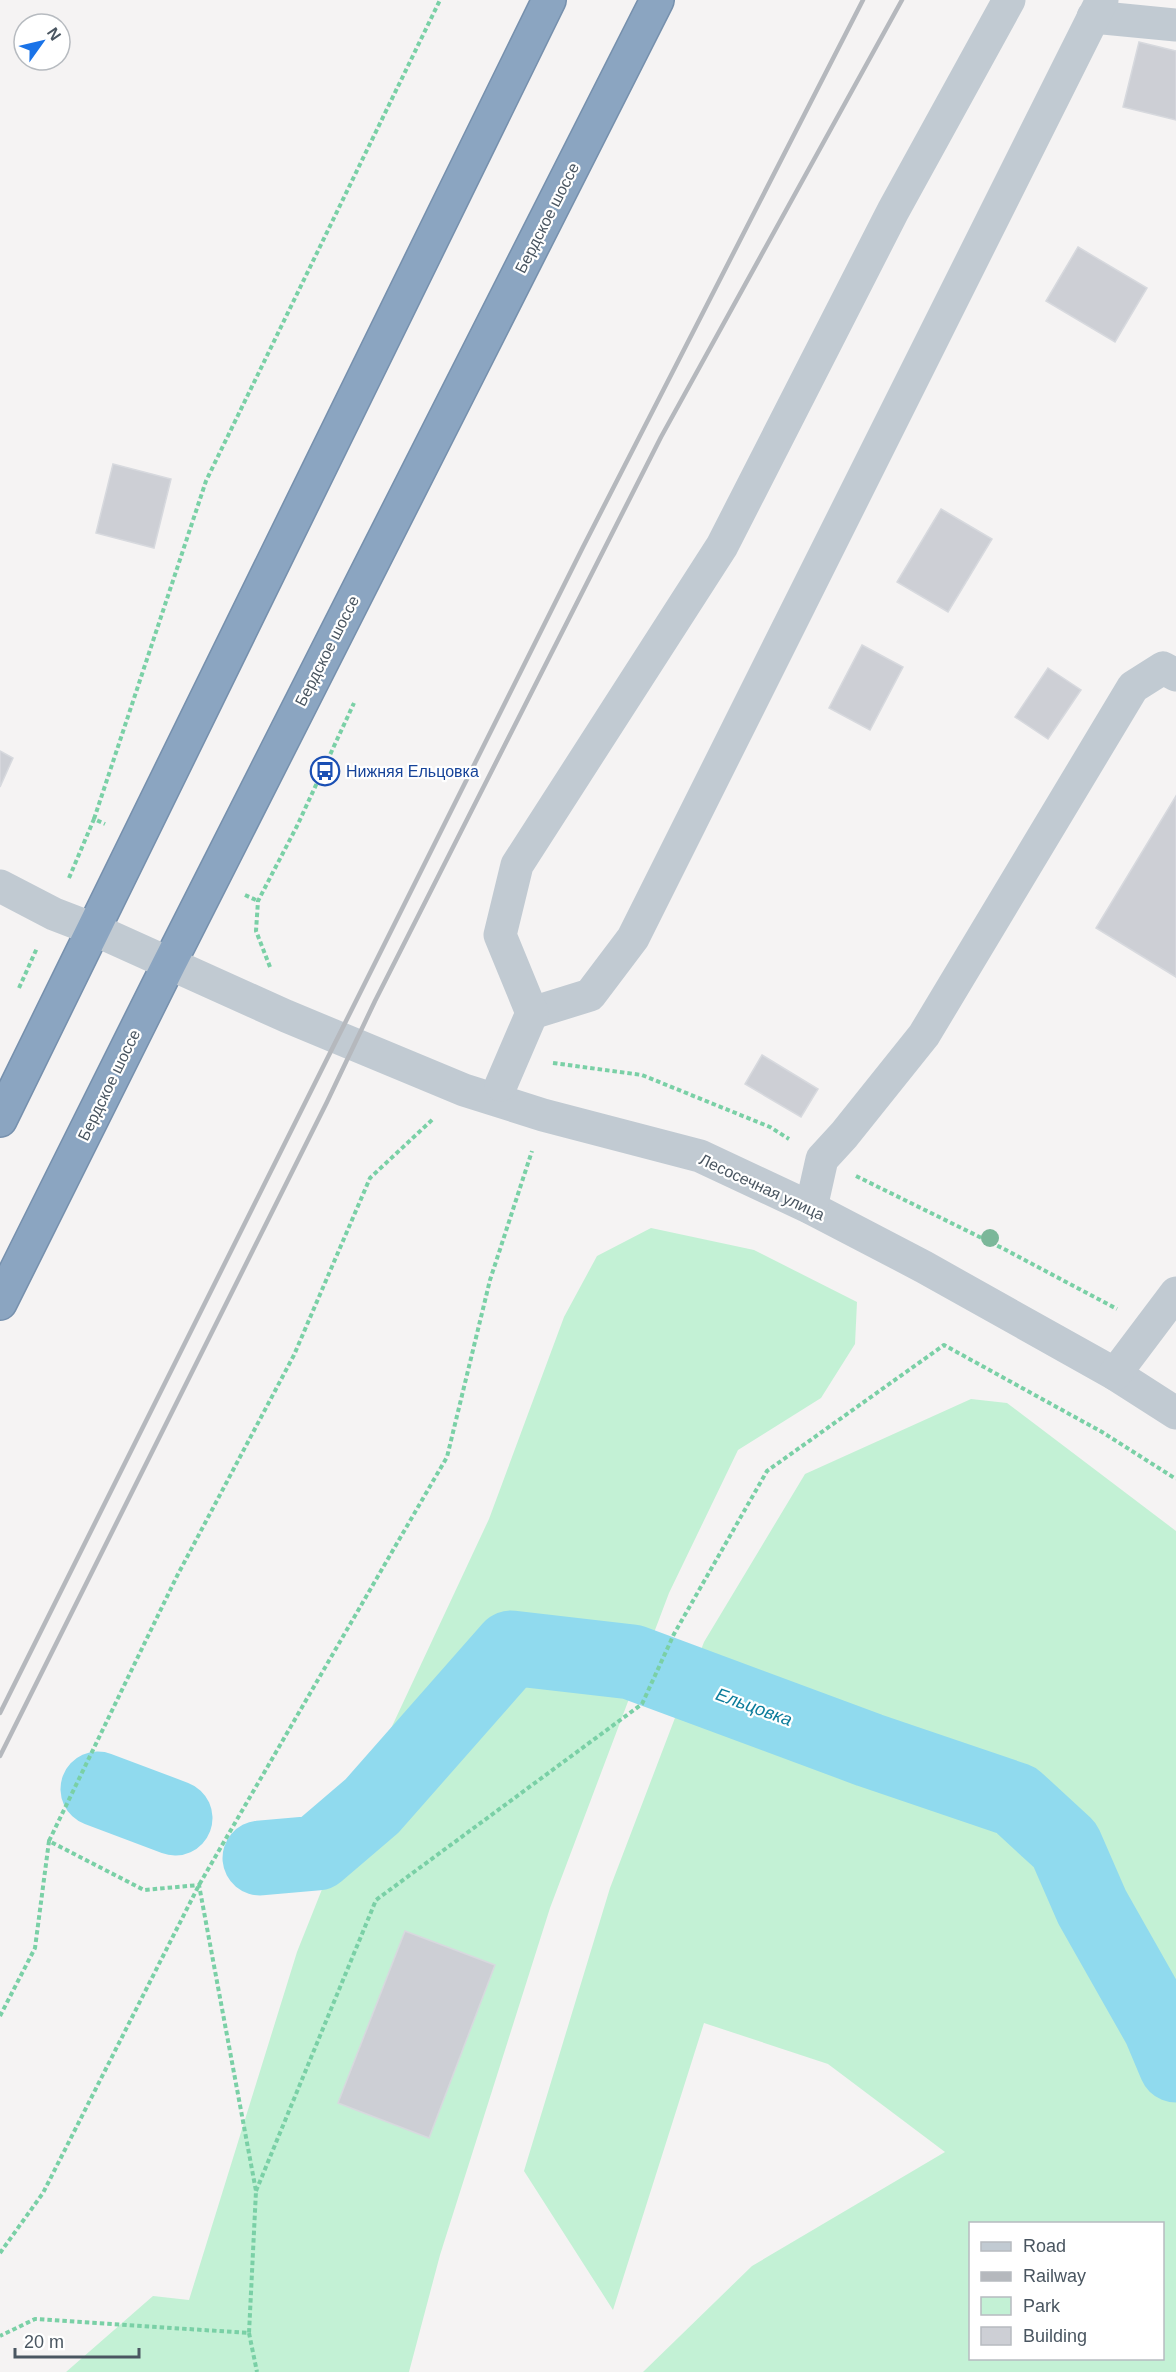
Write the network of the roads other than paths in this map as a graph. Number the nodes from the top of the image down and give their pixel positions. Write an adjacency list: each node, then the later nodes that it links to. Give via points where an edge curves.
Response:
1 (549, 0): 8 (highway)
2 (657, 0): 9 (highway, Бердское шоссе)
3 (1010, 0): 10 (street, via 892,211 722,546 517,865 500,935)
4 (1098, 8): 5 (street); 10 (street, via 633,938 590,995)
5 (1176, 25)
6 (1176, 675): 13 (street, via 1163,668 1133,687 924,1035 822,1159)
7 (0, 886): 8 (street)
8 (93, 929): 9 (street); 12 (highway)
9 (169, 964): 13 (street, Лесосечная улица, via 464,1089 543,1115 700,1156); 15 (highway, Бердское шоссе)
10 (532, 1012): 11 (street)
11 (501, 1085)
12 (0, 1120)
13 (811, 1208): 16 (street, Лесосечная улица)
14 (1176, 1293): 16 (street)
15 (0, 1303)
16 (1115, 1374): 17 (street, Лесосечная улица)
17 (1176, 1413)

